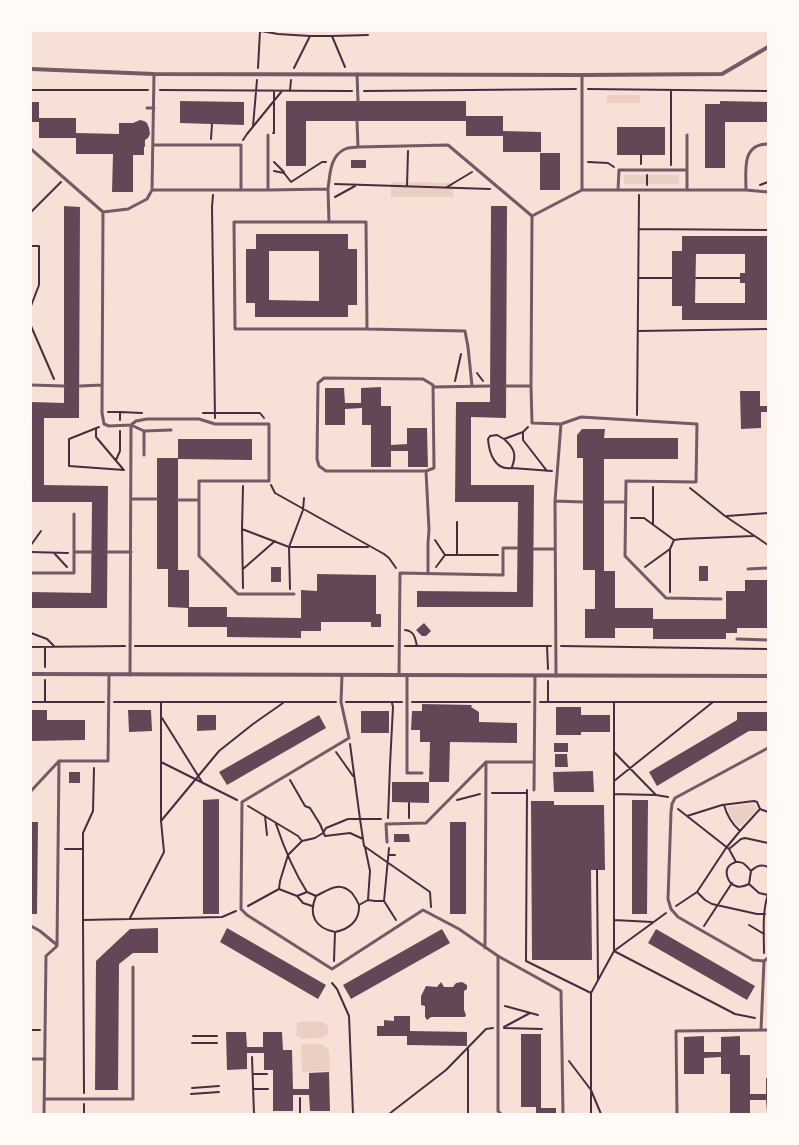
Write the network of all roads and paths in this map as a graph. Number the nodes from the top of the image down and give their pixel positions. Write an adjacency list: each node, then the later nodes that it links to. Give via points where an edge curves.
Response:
1 (260, 31): 3 (path); 8 (path)
2 (368, 35): 4 (path)
3 (310, 36): 4 (path); 9 (path)
4 (332, 36): 10 (path)
5 (768, 47): 12 (street, via 722,74)
6 (31, 69): 7 (street)
7 (154, 74): 8 (street); 15 (lane)
8 (258, 74): 9 (street); 17 (path)
9 (292, 74): 10 (street); 20 (path)
10 (348, 74): 11 (street)
11 (358, 74): 12 (street); 21 (lane)
12 (582, 74): 13 (lane)
13 (581, 89): 16 (path); 21 (path); 42 (lane)
14 (31, 90): 15 (path)
15 (154, 90): 17 (path); 26 (lane)
16 (671, 90): 22 (path); 48 (path)
17 (257, 91): 18 (path); 29 (path)
18 (274, 91): 19 (path); 23 (path)
19 (282, 91): 20 (path); 23 (path)
20 (290, 91): 21 (path)
21 (358, 91): 24 (lane)
22 (768, 91)
23 (274, 100): 29 (path); 30 (path, via 274,132)
24 (358, 101)
25 (146, 108): 26 (lane)
26 (154, 108): 33 (lane)
27 (357, 121): 37 (lane)
28 (212, 124): 34 (path)
29 (253, 126): 35 (path)
30 (268, 135): 40 (lane)
31 (687, 135): 49 (lane)
32 (768, 144): 67 (lane, via 756,146 747,156)
33 (153, 145): 34 (lane); 58 (lane)
34 (211, 145): 35 (lane)
35 (241, 145): 60 (lane)
36 (408, 146): 37 (lane); 44 (lane, via 448,145); 54 (path)
37 (358, 147): 41 (lane, via 346,149 337,155)
38 (31, 149): 51 (lane)
39 (641, 155): 46 (path)
40 (267, 156): 43 (lane); 50 (path)
41 (333, 162): 50 (path, via 322,162 291,182); 52 (lane)
42 (582, 162): 45 (path, via 608,163); 62 (lane)
43 (267, 169): 50 (path); 61 (lane)
44 (477, 169): 55 (path); 57 (lane)
45 (619, 170): 46 (lane); 63 (lane)
46 (641, 170): 47 (lane)
47 (647, 170): 48 (lane); 65 (path)
48 (671, 170): 49 (lane)
49 (687, 170): 66 (lane)
50 (284, 173)
51 (65, 178): 70 (path); 71 (lane)
52 (328, 184): 53 (path); 56 (lane)
53 (356, 185): 54 (path); 69 (path)
54 (407, 186): 55 (path)
55 (446, 187): 57 (path)
56 (328, 189): 61 (lane); 69 (lane)
57 (499, 189): 72 (lane)
58 (152, 190): 59 (lane); 71 (lane, via 147,199 128,209)
59 (214, 190): 60 (lane); 101 (path, via 212,214)
60 (241, 190): 61 (lane)
61 (268, 190)
62 (582, 190): 63 (lane); 72 (lane)
63 (618, 190): 64 (lane)
64 (640, 190): 65 (lane); 74 (path)
65 (646, 190): 66 (lane)
66 (687, 190): 67 (lane)
67 (746, 190): 68 (lane)
68 (768, 192)
69 (328, 201): 73 (lane)
70 (31, 212)
71 (103, 212): 88 (lane)
72 (532, 216): 96 (lane)
73 (329, 222): 83 (lane, via 366,222); 83 (lane, via 234,222 235,329)
74 (639, 230): 75 (path); 77 (path)
75 (768, 230)
76 (31, 246): 81 (path, via 39,246 39,285)
77 (639, 278): 78 (path); 85 (path)
78 (672, 278)
79 (696, 278): 80 (path)
80 (740, 278)
81 (31, 306)
82 (31, 326): 89 (path)
83 (367, 329): 86 (lane, via 465,331)
84 (768, 329): 85 (path)
85 (638, 331): 98 (path)
86 (468, 347): 92 (path, via 462,351); 93 (lane)
87 (31, 385): 89 (lane)
88 (102, 385): 91 (lane); 100 (lane)
89 (57, 386): 90 (lane)
90 (64, 386)
91 (80, 386)
92 (454, 386): 93 (lane); 97 (lane)
93 (472, 386): 94 (lane)
94 (490, 386)
95 (506, 386): 96 (lane)
96 (531, 386): 99 (lane)
97 (433, 387): 111 (lane, via 434,468); 111 (lane, via 423,379 324,378 318,383 319,466 326,471)
98 (637, 420): 102 (lane, via 581,417); 117 (lane, via 697,424 696,482)
99 (532, 423): 102 (lane); 107 (path)
100 (104, 424): 103 (lane); 104 (path)
101 (215, 424): 103 (lane, via 199,419 147,419); 115 (lane, via 269,424)
102 (561, 424): 113 (lane)
103 (131, 425): 106 (lane); 119 (lane)
104 (96, 429): 104 (path, via 69,438 69,466 124,470 96,437)
105 (170, 430): 106 (lane)
106 (144, 431): 109 (lane)
107 (523, 432): 108 (path); 112 (path, via 523,440)
108 (504, 439): 110 (path, via 514,451 515,460); 110 (path, via 497,435 490,436 488,447 499,466)
109 (144, 455)
110 (512, 468): 112 (path)
111 (426, 471): 135 (lane)
112 (547, 471): 113 (path)
113 (557, 471): 123 (lane)
114 (243, 481): 115 (lane); 122 (lane, via 199,480); 134 (path)
115 (269, 481): 127 (path, via 275,493)
116 (653, 482): 117 (lane); 126 (lane, via 626,481); 133 (path)
117 (682, 482): 130 (path)
118 (304, 498): 127 (path)
119 (131, 499): 120 (lane); 152 (lane)
120 (157, 500)
121 (178, 500): 122 (lane)
122 (199, 500): 165 (lane, via 199,556 238,594)
123 (555, 501): 124 (lane); 146 (lane)
124 (583, 502)
125 (604, 502): 126 (lane)
126 (626, 502): 131 (lane)
127 (303, 510): 142 (path); 143 (path)
128 (768, 513): 130 (path)
129 (74, 514): 149 (lane)
130 (726, 516): 137 (path)
131 (625, 518): 133 (path, via 644,518); 160 (lane, via 625,556)
132 (457, 522): 155 (path)
133 (653, 524): 138 (path)
134 (242, 529): 139 (path); 158 (path)
135 (429, 530): 154 (path); 164 (lane)
136 (41, 531): 140 (path)
137 (753, 536): 138 (path); 141 (path)
138 (674, 540): 147 (path)
139 (275, 541): 142 (path); 158 (path)
140 (31, 545)
141 (768, 545)
142 (289, 547): 143 (path); 166 (path)
143 (370, 547): 162 (path, via 389,558)
144 (517, 548): 156 (lane, via 503,548)
145 (534, 549): 146 (lane)
146 (556, 549): 183 (lane)
147 (670, 549): 160 (path); 168 (path)
148 (31, 552): 153 (path)
149 (74, 552): 150 (lane); 153 (path); 163 (lane)
150 (92, 552)
151 (108, 552): 152 (lane)
152 (131, 552): 178 (lane)
153 (54, 553): 163 (path)
154 (445, 555): 155 (path); 164 (path)
155 (457, 555): 156 (path)
156 (503, 555): 164 (lane, via 503,575)
157 (768, 568): 159 (lane)
158 (242, 569): 165 (path)
159 (748, 569)
160 (640, 571): 168 (lane, via 666,598)
161 (31, 573): 163 (lane)
162 (400, 573): 164 (lane); 170 (lane)
163 (74, 574)
164 (430, 574)
165 (243, 594): 166 (lane)
166 (290, 594): 167 (lane)
167 (294, 594)
168 (670, 598): 169 (lane)
169 (721, 599)
170 (400, 629): 175 (path, via 410,630 415,635); 180 (lane)
171 (31, 633): 174 (path, via 47,639)
172 (737, 639): 173 (lane)
173 (768, 640)
174 (55, 646)
175 (417, 646)
176 (31, 674): 177 (street)
177 (109, 674): 178 (street); 196 (lane, via 108,760)
178 (130, 674): 179 (street)
179 (342, 675): 180 (street); 191 (lane, via 341,702)
180 (399, 675): 181 (street)
181 (407, 675): 182 (street); 201 (lane, via 407,773)
182 (535, 676): 183 (street); 199 (lane)
183 (556, 676): 184 (street)
184 (768, 676)
185 (161, 702): 190 (path)
186 (284, 702): 203 (path, via 219,751)
187 (392, 702): 223 (path)
188 (614, 702): 194 (path)
189 (713, 702): 200 (path)
190 (161, 718): 197 (path); 203 (path)
191 (349, 738): 192 (lane); 204 (path)
192 (333, 748): 202 (lane); 204 (path)
193 (768, 748): 213 (lane)
194 (614, 752): 200 (path); 206 (path)
195 (59, 761): 196 (lane); 210 (lane); 236 (lane)
196 (94, 761): 238 (path, via 93,811 83,833)
197 (161, 762): 205 (path); 224 (path)
198 (486, 762): 199 (lane); 226 (lane, via 426,823); 276 (lane)
199 (534, 762): 209 (lane)
200 (630, 768): 206 (path); 212 (path)
201 (422, 773)
202 (288, 775): 214 (lane); 229 (path, via 305,806 310,808 320,824)
203 (199, 776): 205 (path); 207 (path)
204 (354, 777): 222 (path)
205 (196, 780): 207 (path); 224 (path)
206 (614, 781): 211 (path)
207 (203, 783): 214 (path)
208 (527, 785): 285 (path, via 526,961)
209 (534, 790)
210 (31, 791)
211 (614, 794): 212 (path); 267 (path)
212 (656, 795): 213 (path)
213 (675, 798): 216 (lane)
214 (242, 802): 220 (path); 261 (lane)
215 (409, 803): 226 (path)
216 (672, 804): 221 (path); 262 (lane, via 668,899)
217 (724, 805): 218 (path, via 754,800); 221 (path); 228 (path, via 733,824)
218 (760, 809): 219 (path); 228 (path)
219 (768, 812)
220 (265, 816): 225 (path); 230 (path)
221 (687, 816): 237 (path)
222 (360, 819): 223 (path); 229 (path, via 348,819 326,828); 231 (path)
223 (388, 819): 227 (path)
224 (161, 821): 265 (path, via 164,852)
225 (276, 822): 232 (path); 240 (path)
226 (409, 823): 227 (lane)
227 (389, 824): 233 (lane, via 386,824)
228 (740, 831): 237 (path)
229 (323, 833): 231 (path, via 325,836 350,833); 232 (path)
230 (267, 835)
231 (363, 839): 235 (path)
232 (302, 841): 240 (path)
233 (387, 842): 241 (path, via 390,844)
234 (768, 844): 239 (path, via 745,838)
235 (364, 846): 243 (path); 256 (path, via 370,871)
236 (58, 848): 238 (path); 275 (lane)
237 (726, 848): 239 (path); 252 (path)
238 (83, 849): 266 (path)
239 (729, 849): 244 (path)
240 (288, 855): 250 (path); 251 (path, via 296,875)
241 (389, 855): 242 (path); 243 (path)
242 (395, 855)
243 (388, 862): 257 (path); 263 (path, via 430,892)
244 (736, 862): 247 (path, via 744,863); 248 (path, via 728,869 727,876)
245 (768, 867): 247 (path, via 761,865)
246 (597, 870): 283 (path)
247 (751, 871): 249 (path)
248 (732, 884): 249 (path, via 741,887); 259 (path)
249 (749, 884): 253 (path, via 759,893)
250 (279, 889): 254 (path); 261 (path)
251 (307, 892): 254 (path); 255 (path)
252 (697, 892): 259 (path, via 705,900); 262 (path)
253 (768, 894): 264 (path)
254 (297, 896): 260 (path, via 303,903)
255 (316, 896): 258 (path, via 338,886 350,892); 260 (path)
256 (368, 900): 257 (path); 258 (path)
257 (384, 901): 269 (path)
258 (358, 904): 273 (path, via 359,912 355,921 346,929)
259 (718, 905): 264 (path); 272 (path)
260 (312, 906): 273 (path, via 318,924 327,931)
261 (241, 909): 265 (path, via 222,917); 282 (lane, via 247,916)
262 (670, 909): 268 (path); 272 (lane, via 678,917)
263 (432, 914): 269 (lane, via 423,910); 276 (lane)
264 (764, 914): 274 (path)
265 (130, 918): 266 (path)
266 (83, 920): 314 (path)
267 (614, 920): 268 (path); 277 (path)
268 (653, 922): 277 (path)
269 (400, 925): 282 (lane)
270 (749, 925): 274 (path)
271 (31, 926): 275 (lane)
272 (702, 930): 280 (lane, via 753,960)
273 (335, 932): 282 (path)
274 (764, 934): 280 (path)
275 (57, 946): 302 (lane, via 46,956)
276 (485, 948): 278 (lane)
277 (614, 951): 283 (path); 289 (path, via 735,1014)
278 (498, 956): 286 (lane); 299 (lane, via 561,991)
279 (768, 958): 280 (lane)
280 (764, 961): 289 (lane)
281 (133, 967): 314 (lane, via 134,1098)
282 (332, 970)
283 (598, 981): 285 (path)
284 (332, 983): 318 (path, via 349,1016)
285 (591, 993): 309 (path)
286 (498, 1004): 287 (path); 290 (lane)
287 (531, 1013): 288 (path); 291 (path, via 501,1028)
288 (538, 1015)
289 (761, 1019): 292 (lane)
290 (497, 1028): 298 (path, via 486,1029); 321 (lane, via 498,1111)
291 (542, 1028)
292 (761, 1030): 293 (lane); 325 (lane, via 676,1032)
293 (768, 1030)
294 (193, 1036): 295 (path)
295 (217, 1036)
296 (192, 1043): 297 (path)
297 (218, 1043)
298 (468, 1047): 319 (path, via 446,1070); 320 (path)
299 (561, 1051): 309 (path); 322 (lane)
300 (252, 1057): 303 (path)
301 (31, 1059): 302 (lane)
302 (45, 1059): 313 (lane)
303 (253, 1074): 304 (path); 307 (path)
304 (267, 1074)
305 (219, 1086): 306 (path)
306 (192, 1088)
307 (253, 1089): 308 (path); 316 (path)
308 (268, 1089)
309 (591, 1090): 323 (path); 324 (path)
310 (219, 1092): 311 (path)
311 (191, 1094)
312 (300, 1098): 317 (path)
313 (44, 1099): 314 (lane); 315 (lane)
314 (84, 1099)
315 (44, 1114)
316 (254, 1114)
317 (300, 1114)
318 (353, 1114)
319 (389, 1114)
320 (468, 1114)
321 (501, 1114)
322 (563, 1114)
323 (590, 1114)
324 (601, 1114)
325 (677, 1114)

